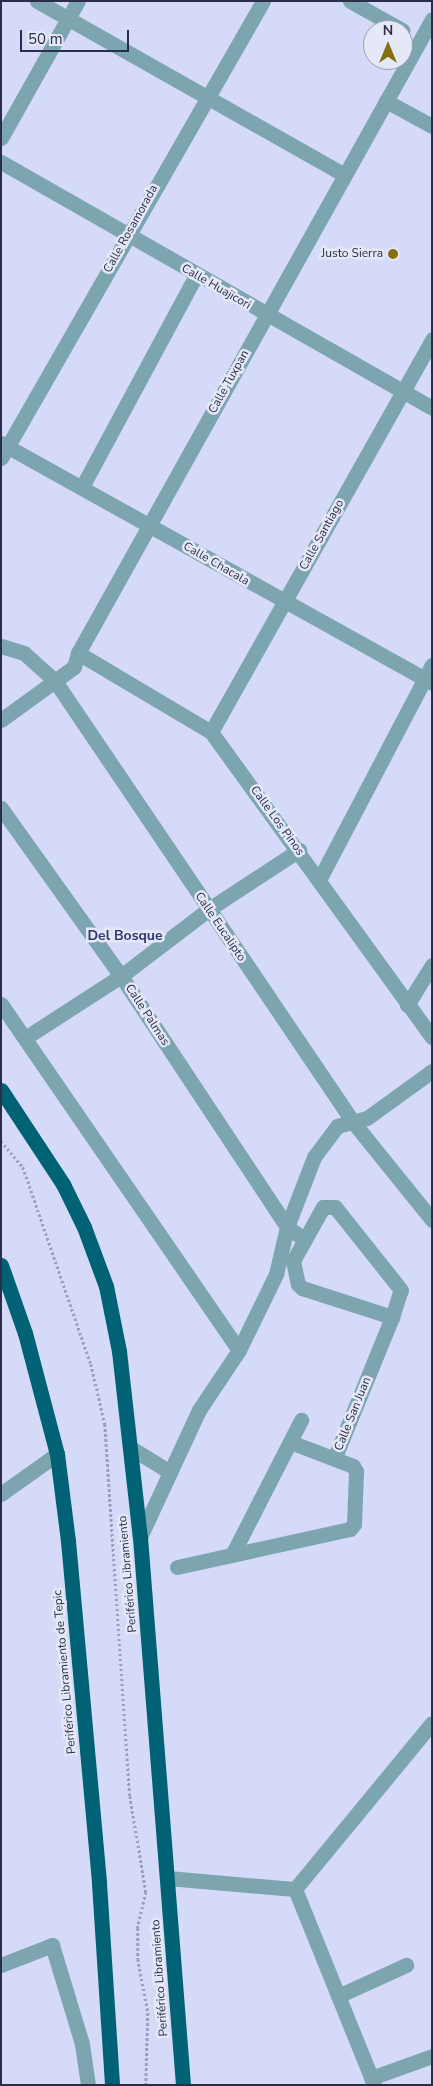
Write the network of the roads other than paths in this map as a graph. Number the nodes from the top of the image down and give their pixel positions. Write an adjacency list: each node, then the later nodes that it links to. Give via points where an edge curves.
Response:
1 (37, 1): 5 (street)
2 (78, 1): 5 (street)
3 (263, 1): 10 (street, Calle Rosamorada)
4 (350, 1): 7 (street)
5 (68, 19): 10 (street); 13 (street)
6 (432, 19): 9 (street, Calle Tuxpan)
7 (385, 20)
8 (413, 36): 9 (street)
9 (426, 43): 11 (street, Calle Tuxpan)
10 (205, 98): 15 (street); 16 (street, Calle Rosamorada)
11 (386, 101): 12 (street); 15 (street, Calle Tuxpan)
12 (432, 126)
13 (1, 138)
14 (1, 162): 16 (street, Calle Huajicori)
15 (344, 175): 18 (street, Calle Tuxpan)
16 (128, 236): 17 (street, Calle Huajicori); 22 (street, Calle Rosamorada)
17 (196, 275): 18 (street, Calle Huajicori); 23 (street)
18 (265, 315): 20 (street, Calle Huajicori); 24 (street, Calle Tuxpan)
19 (432, 339): 20 (street, Calle Santiago)
20 (402, 392): 21 (street, Calle Huajicori); 25 (street, Calle Santiago)
21 (432, 408)
22 (3, 449): 23 (street, Calle Chacala)
23 (82, 487): 24 (street, Calle Chacala)
24 (150, 526): 25 (street, Calle Chacala); 27 (street, Calle Tuxpan)
25 (284, 602): 29 (street, Calle Chacala); 32 (street, Calle Santiago)
26 (1, 646): 30 (street, Calle Eucalipto, via 24,652)
27 (78, 652): 30 (street, Calle Tuxpan, via 74,667); 32 (street, Calle Los Pinos)
28 (432, 665): 29 (street)
29 (428, 680): 35 (street)
30 (55, 681): 31 (street, Calle Tuxpan); 36 (street, Calle Eucalipto)
31 (1, 720)
32 (211, 732): 34 (street, Calle Los Pinos)
33 (1, 808): 38 (street, Calle Palmas)
34 (299, 850): 35 (street, Calle Los Pinos); 36 (street)
35 (319, 880): 40 (street, Calle Los Pinos)
36 (209, 909): 38 (street); 45 (street, Calle Eucalipto)
37 (432, 965): 40 (street)
38 (121, 976): 42 (street); 47 (street, Calle Palmas)
39 (1, 1004): 42 (street)
40 (407, 1005): 41 (street, Calle Los Pinos)
41 (432, 1037)
42 (25, 1038): 51 (street)
43 (432, 1071): 45 (street, via 366,1118)
44 (1, 1090): 54 (highway, Periférico Libramiento, via 63,1184 95,1253 119,1351)
45 (353, 1122): 46 (street, Calle Eucalipto); 47 (street, via 337,1126 314,1157)
46 (432, 1220)
47 (286, 1227): 48 (street); 51 (street, via 276,1274)
48 (304, 1239): 50 (street, via 293,1265 302,1288); 50 (street, Calle San Juan, via 323,1207 335,1207 401,1290)
49 (1, 1265): 55 (highway, Periférico Libramiento de Tepic, via 25,1334)
50 (392, 1317): 56 (street, Calle San Juan)
51 (240, 1350): 57 (street, via 199,1410)
52 (301, 1420): 53 (street)
53 (290, 1442): 56 (street); 60 (street)
54 (131, 1448): 57 (street); 59 (highway, Periférico Libramiento)
55 (57, 1454): 58 (street); 71 (highway, Periférico Libramiento de Tepic, via 68,1540 99,1883)
56 (335, 1458): 60 (street, Calle San Juan, via 353,1466 356,1471 354,1524 350,1529)
57 (170, 1472): 59 (street)
58 (1, 1494)
59 (140, 1537): 63 (highway, Periférico Libramiento)
60 (232, 1555): 61 (street, Calle San Juan)
61 (177, 1568)
62 (432, 1723): 64 (street)
63 (168, 1878): 64 (street); 72 (highway, Periférico Libramiento)
64 (295, 1889): 67 (street)
65 (1, 1965): 70 (street, via 52,1945 82,2044)
66 (406, 1965): 67 (street)
67 (338, 1996): 69 (street)
68 (432, 2056): 69 (street)
69 (373, 2081)
70 (88, 2085)
71 (112, 2085)
72 (183, 2085)

